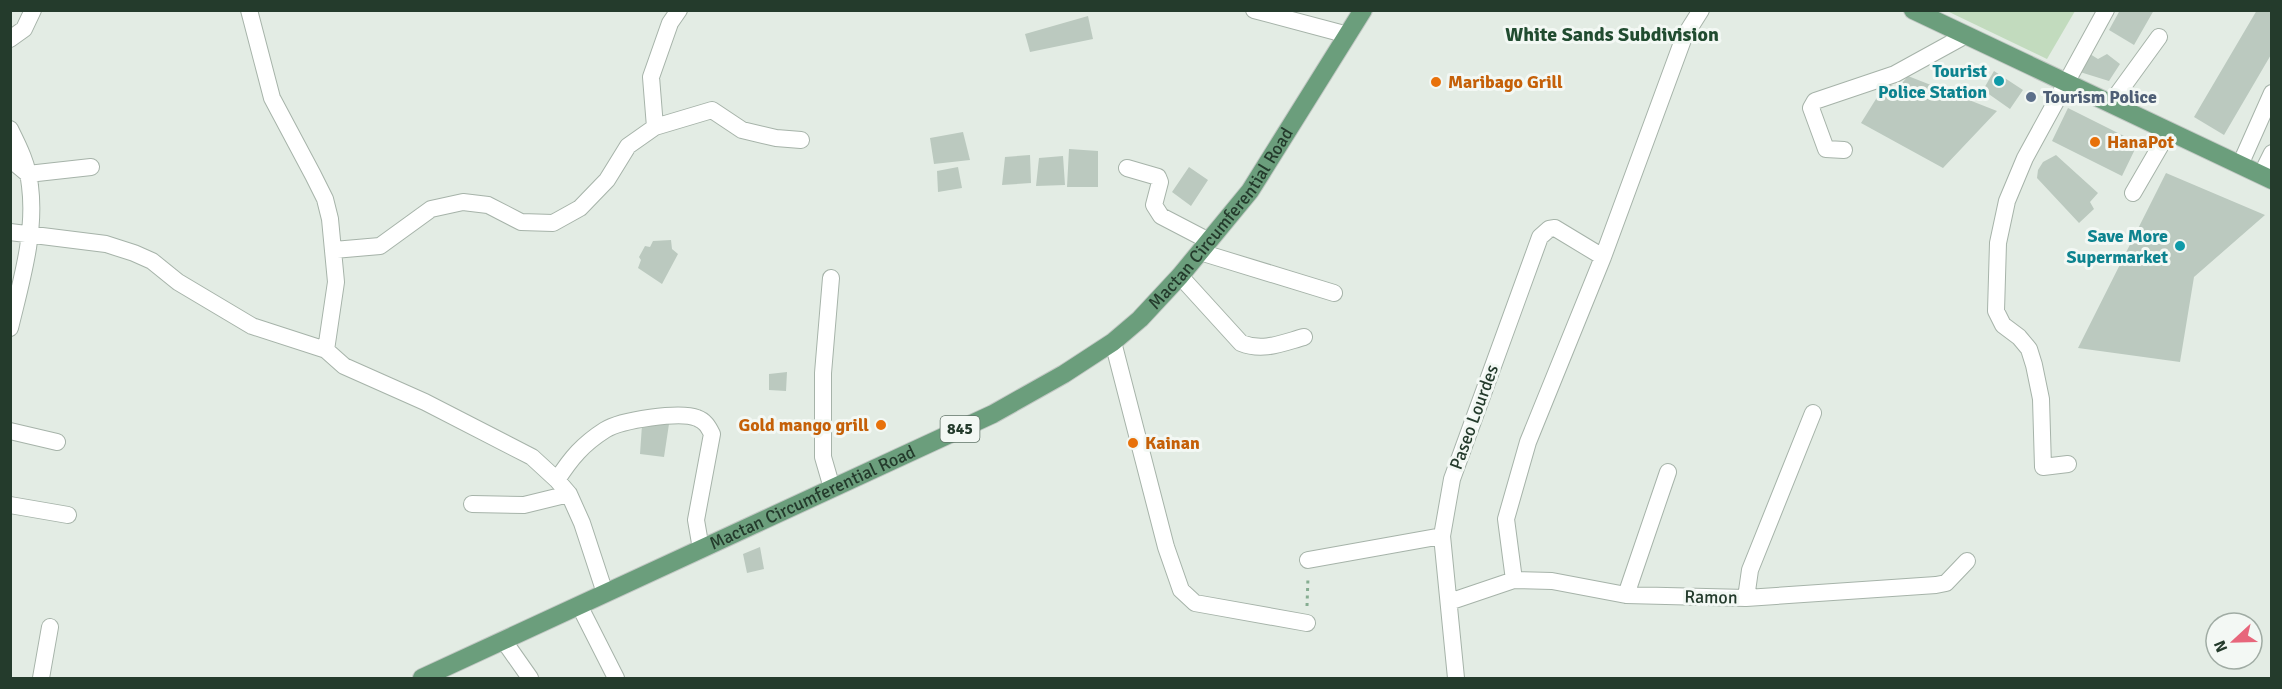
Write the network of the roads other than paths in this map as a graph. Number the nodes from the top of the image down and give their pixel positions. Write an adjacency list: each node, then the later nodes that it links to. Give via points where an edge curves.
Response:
1 (33, 10): 12 (street, via 24,29)
2 (249, 10): 32 (street, via 272,98 325,199)
3 (679, 10): 16 (street, via 670,22 651,77)
4 (1254, 10): 9 (street)
5 (1363, 10): 9 (main road, Mactan Circumferential Road / 845)
6 (1701, 10): 33 (street, via 1684,37)
7 (1913, 10): 10 (main road)
8 (2106, 10): 13 (street)
9 (1348, 35): 31 (main road, Mactan Circumferential Road / 845, via 1250,191)
10 (1965, 35): 13 (main road); 20 (street, via 1895,74 1815,101 1811,108 1826,149)
11 (2159, 37): 15 (street)
12 (10, 39)
13 (2065, 82): 15 (main road); 44 (street, via 2007,201 1998,243 1996,311 2003,325 2029,349 2041,399 2043,467)
14 (2271, 93): 23 (street)
15 (2111, 103): 18 (main road)
16 (655, 126): 19 (street, via 712,110 742,130); 32 (street, via 628,146 607,180 580,208 553,224 521,222 488,205 463,202 431,209 380,246)
17 (10, 129): 26 (street)
18 (2169, 131): 23 (main road); 28 (street)
19 (801, 140)
20 (1844, 150)
21 (2271, 153): 27 (street)
22 (10, 159): 26 (street)
23 (2240, 165): 27 (main road)
24 (91, 167): 26 (street)
25 (1127, 168): 31 (street, via 1158,177 1154,205 1161,216)
26 (27, 174): 30 (street, via 32,220)
27 (2266, 178)
28 (2133, 193)
29 (10, 232): 30 (street)
30 (29, 235): 37 (street); 40 (street, via 106,244 134,253 252,326)
31 (1204, 247): 34 (main road, Mactan Circumferential Road / 845); 36 (street)
32 (334, 250): 40 (street, via 336,282)
33 (1603, 257): 52 (street, Paseo Lourdes, via 1556,228 1540,237 1452,478); 56 (street, via 1528,442 1506,519)
34 (1180, 276): 38 (street, via 1241,343 1264,348); 39 (main road, Mactan Circumferential Road / 845)
35 (831, 278): 47 (street, via 823,373 823,457)
36 (1334, 293)
37 (10, 328)
38 (1304, 337)
39 (1113, 342): 47 (main road, Mactan Circumferential Road / 845, via 993,414); 62 (street, via 1166,547 1181,590 1195,603)
40 (326, 350): 46 (street, via 344,366 532,457)
41 (1814, 412): 59 (street, via 1750,570)
42 (10, 431): 43 (street)
43 (57, 442)
44 (2068, 464)
45 (1668, 472): 58 (street)
46 (557, 480): 48 (street); 53 (street, via 572,456 606,429 624,421 694,417 706,423 712,434 696,520)
47 (832, 488): 53 (main road, Mactan Circumferential Road / 845)
48 (569, 494): 49 (street, via 524,505); 57 (street)
49 (472, 504)
50 (10, 505): 51 (street)
51 (68, 515)
52 (1442, 536): 54 (street); 60 (street, Paseo Lourdes)
53 (701, 549): 57 (main road, Mactan Circumferential Road / 845)
54 (1308, 560)
55 (1967, 561): 59 (street, Ramon, via 1946,583 1936,585)
56 (1514, 580): 58 (street, Ramon, via 1552,581); 60 (street, Ramon)
57 (605, 593): 61 (main road, Mactan Circumferential Road / 845)
58 (1626, 595): 59 (street, Ramon)
59 (1746, 598)
60 (1449, 602): 69 (street, Paseo Lourdes)
61 (579, 605): 64 (main road, Mactan Circumferential Road / 845); 68 (street)
62 (1307, 623)
63 (50, 627): 65 (street)
64 (504, 641): 66 (main road, Mactan Circumferential Road / 845); 67 (street)
65 (41, 678)
66 (422, 678)
67 (530, 678)
68 (616, 678)
69 (1456, 678)

